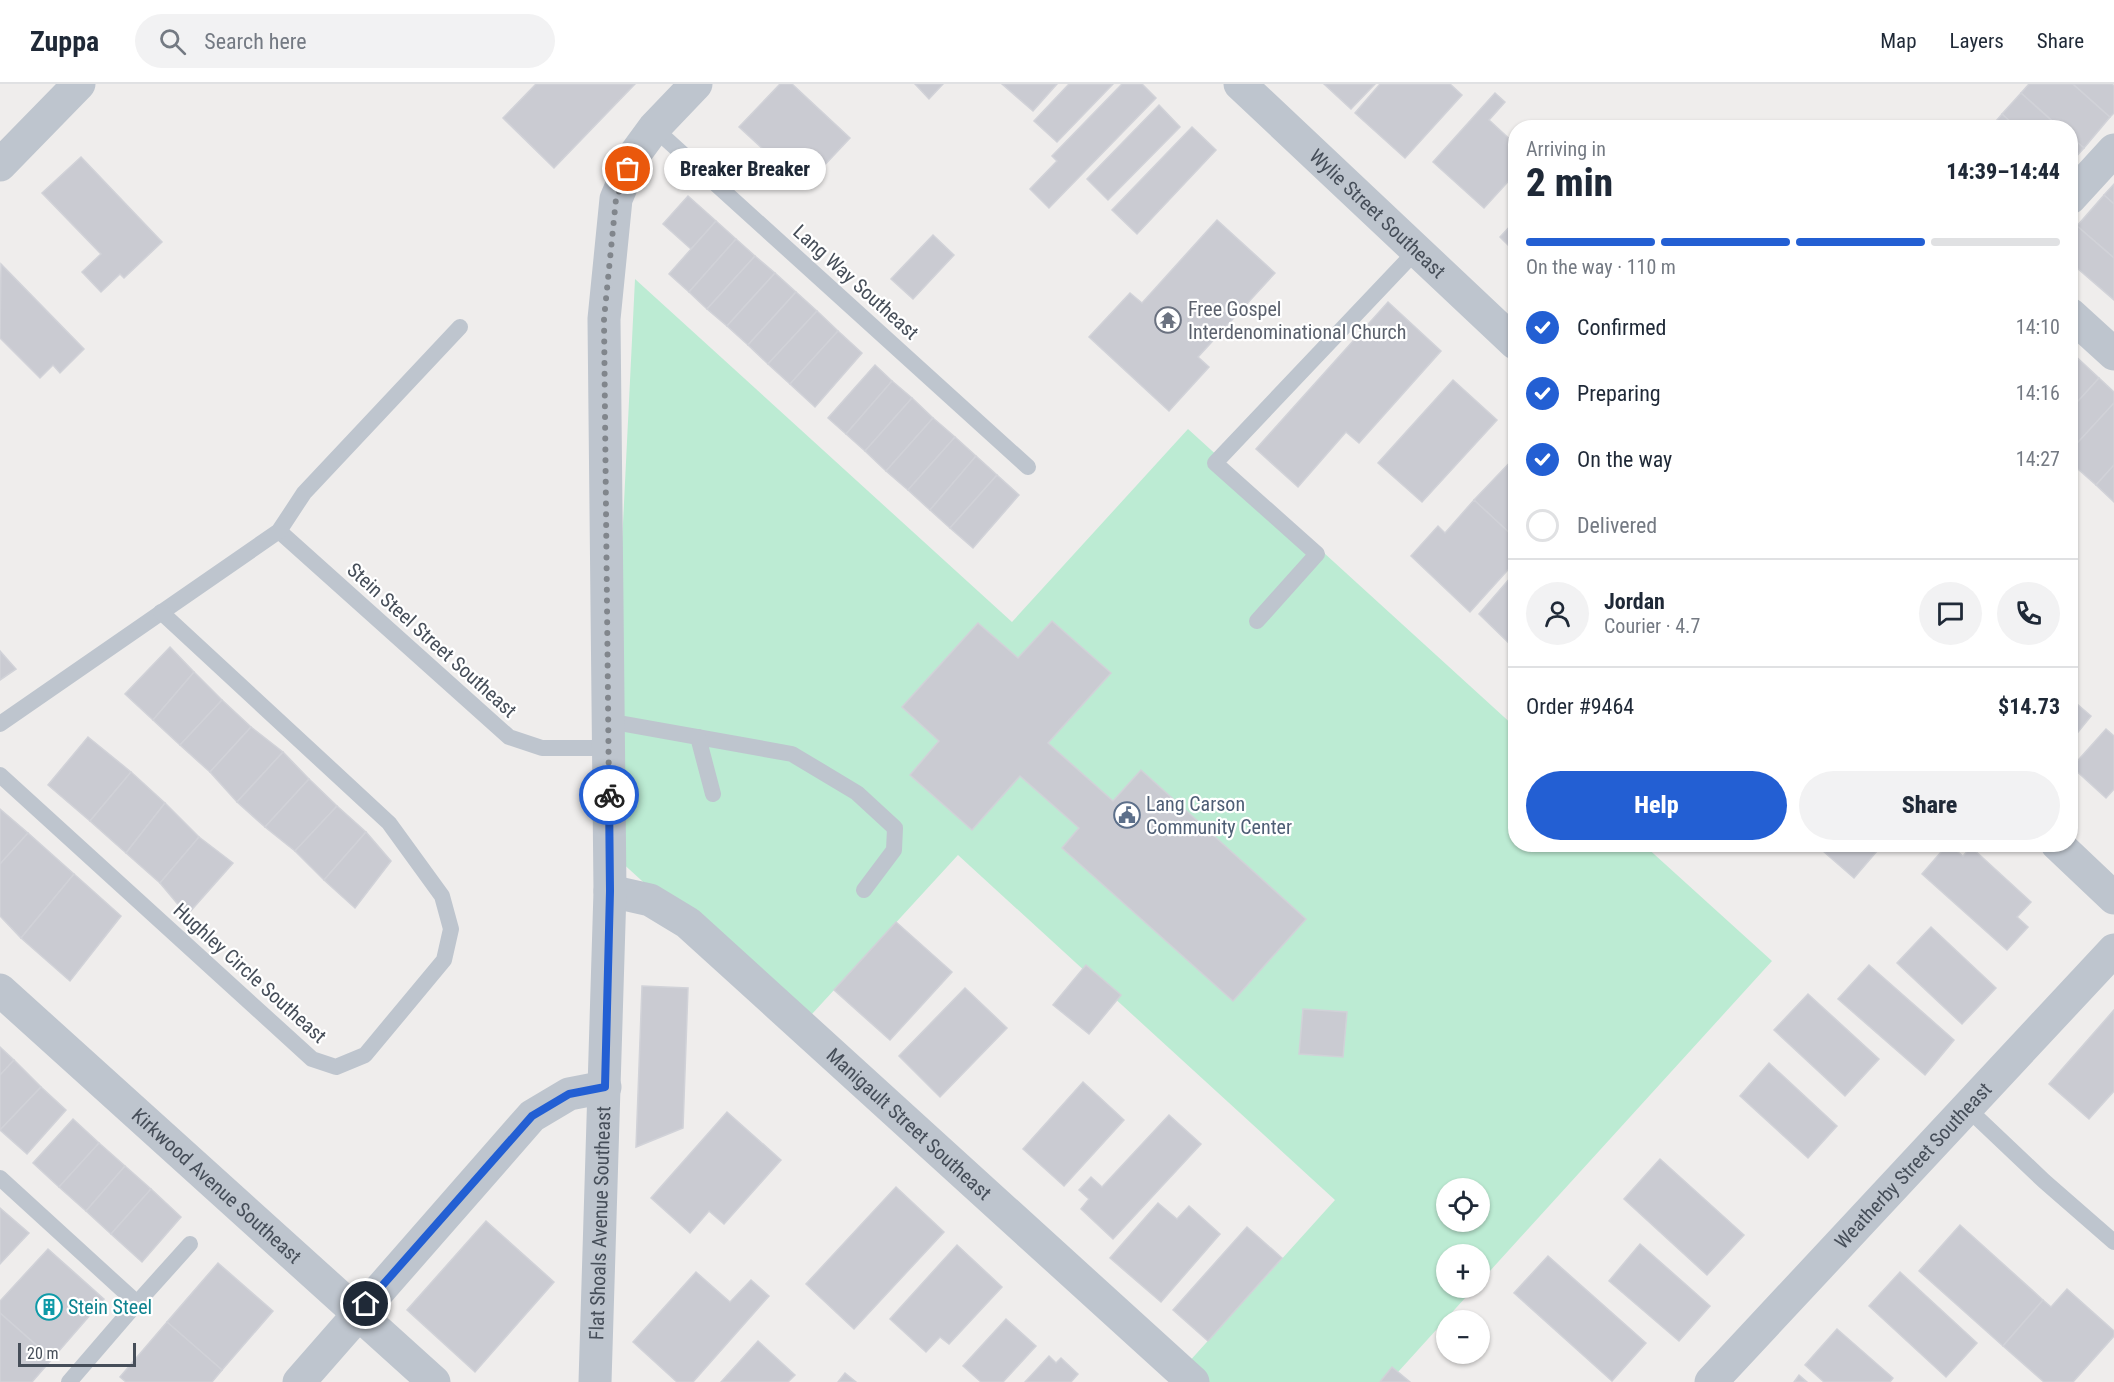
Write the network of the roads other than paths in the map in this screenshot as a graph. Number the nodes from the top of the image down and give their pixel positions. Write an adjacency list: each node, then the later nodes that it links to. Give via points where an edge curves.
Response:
1 (79, 84): 6 (street)
2 (696, 84): 4 (street, Flat Shoals Avenue Southeast)
3 (1240, 84): 8 (street, Wylie Street Southeast)
4 (654, 128): 13 (lane, Lang Way Southeast); 18 (street, Flat Shoals Avenue Southeast, via 635,154 616,199 604,319)
5 (2114, 150): 7 (street)
6 (0, 165)
7 (2078, 189)
8 (1416, 251): 11 (street, Wylie Street Southeast); 16 (lane, via 1215,463 1317,554)
9 (2078, 321): 12 (street)
10 (460, 327): 14 (lane, via 304,493)
11 (1508, 336)
12 (2114, 354)
13 (1028, 467)
14 (279, 531): 15 (lane); 18 (lane, Stein Steel Street Southeast, via 509,736 542,748)
15 (161, 612): 17 (lane); 20 (lane, Hughley Circle Southeast, via 388,823 442,897 451,929 444,960 365,1055 336,1066 312,1059)
16 (1257, 621)
17 (0, 724)
18 (608, 734): 19 (lane, Stein Steel Street Southeast); 24 (street, Flat Shoals Avenue Southeast)
19 (698, 737): 21 (lane); 23 (lane, Stein Steel Street Southeast, via 792,754 857,793 896,828 894,850)
20 (0, 776)
21 (713, 794)
22 (2065, 852): 25 (street)
23 (864, 890)
24 (610, 891): 28 (street, Flat Shoals Avenue Southeast); 39 (street, Manigault Street Southeast, via 650,900 688,923)
25 (2114, 898)
26 (2114, 950): 29 (street, Weatherby Street Southeast)
27 (0, 990): 34 (street, Kirkwood Avenue Southeast)
28 (605, 1087): 34 (street, via 569,1094 532,1116); 38 (street, Flat Shoals Avenue Southeast)
29 (1966, 1108): 31 (lane); 40 (street, Weatherby Street Southeast)
30 (0, 1178): 33 (lane)
31 (2114, 1242)
32 (190, 1244): 33 (lane)
33 (137, 1303): 35 (lane)
34 (358, 1313): 36 (street); 37 (street, Kirkwood Avenue Southeast)
35 (69, 1382)
36 (298, 1382)
37 (434, 1382)
38 (595, 1382)
39 (1193, 1382)
40 (1711, 1382)

